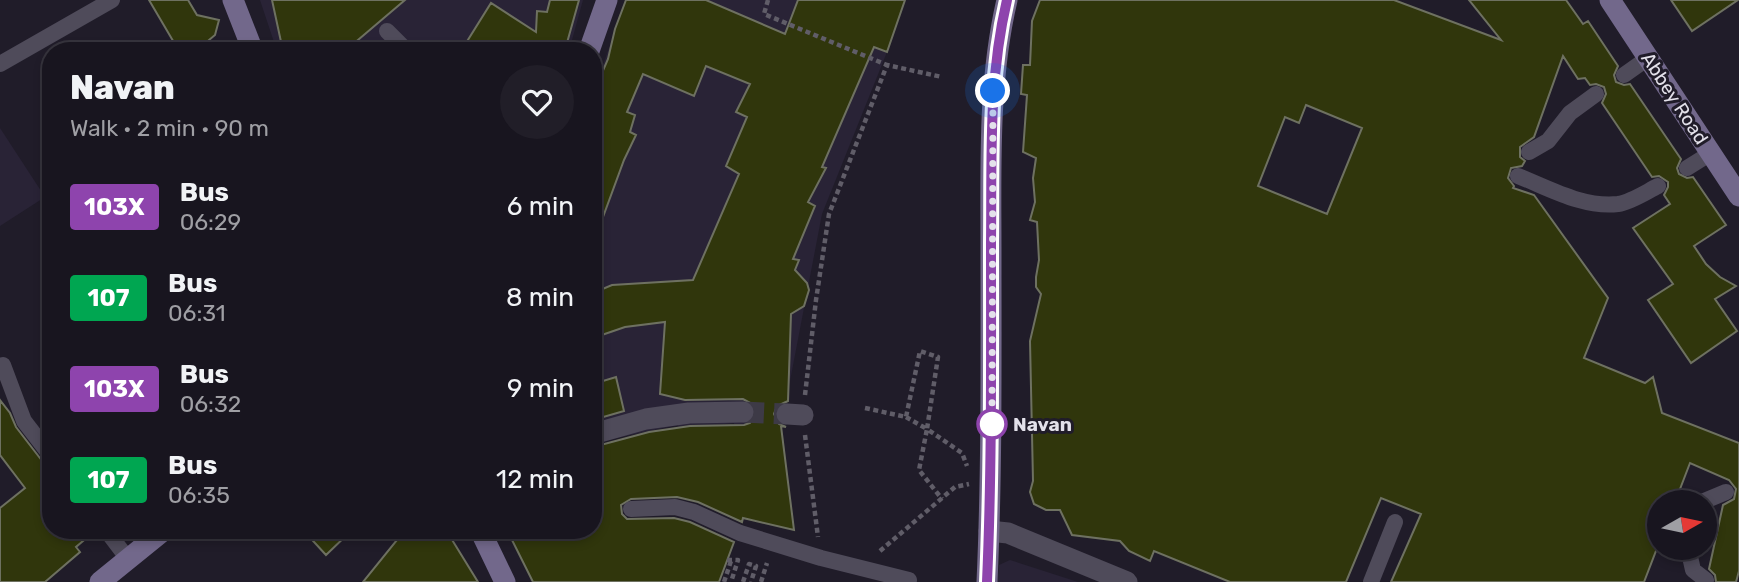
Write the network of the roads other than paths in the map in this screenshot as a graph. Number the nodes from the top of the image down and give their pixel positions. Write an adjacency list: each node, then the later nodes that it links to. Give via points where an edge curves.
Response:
1 (112, 0): 11 (lane)
2 (233, 0): 7 (street)
3 (607, 0): 9 (street)
4 (1007, 0): 28 (street, via 994,67)
5 (1610, 0): 10 (street, Abbey Road)
6 (387, 31): 8 (lane)
7 (249, 42)
8 (398, 42)
9 (592, 42)
10 (1648, 58): 12 (lane); 15 (street, Abbey Road)
11 (0, 64)
12 (1624, 75)
13 (1596, 94): 14 (lane, via 1570,113 1548,141)
14 (1529, 152)
15 (1711, 153): 16 (lane); 19 (street, Abbey Road)
16 (1687, 168)
17 (1518, 176): 18 (lane, via 1598,204 1620,204)
18 (1658, 186)
19 (1739, 196)
20 (3, 365): 23 (lane, via 24,421)
21 (743, 412): 22 (street, via 689,412)
22 (602, 431)
23 (42, 444)
24 (1726, 492): 25 (lane)
25 (1717, 496)
26 (631, 509): 35 (lane, via 674,506 740,533)
27 (1395, 522): 41 (lane)
28 (989, 531): 34 (street, via 1009,533); 39 (street)
29 (113, 539): 32 (lane)
30 (153, 539): 32 (street)
31 (484, 539): 38 (street)
32 (128, 559): 37 (street)
33 (1691, 560): 36 (lane, via 1693,570)
34 (1106, 578): 40 (street)
35 (909, 580)
36 (1706, 580)
37 (100, 582)
38 (505, 582)
39 (987, 582)
40 (1128, 582)
41 (1371, 582)

